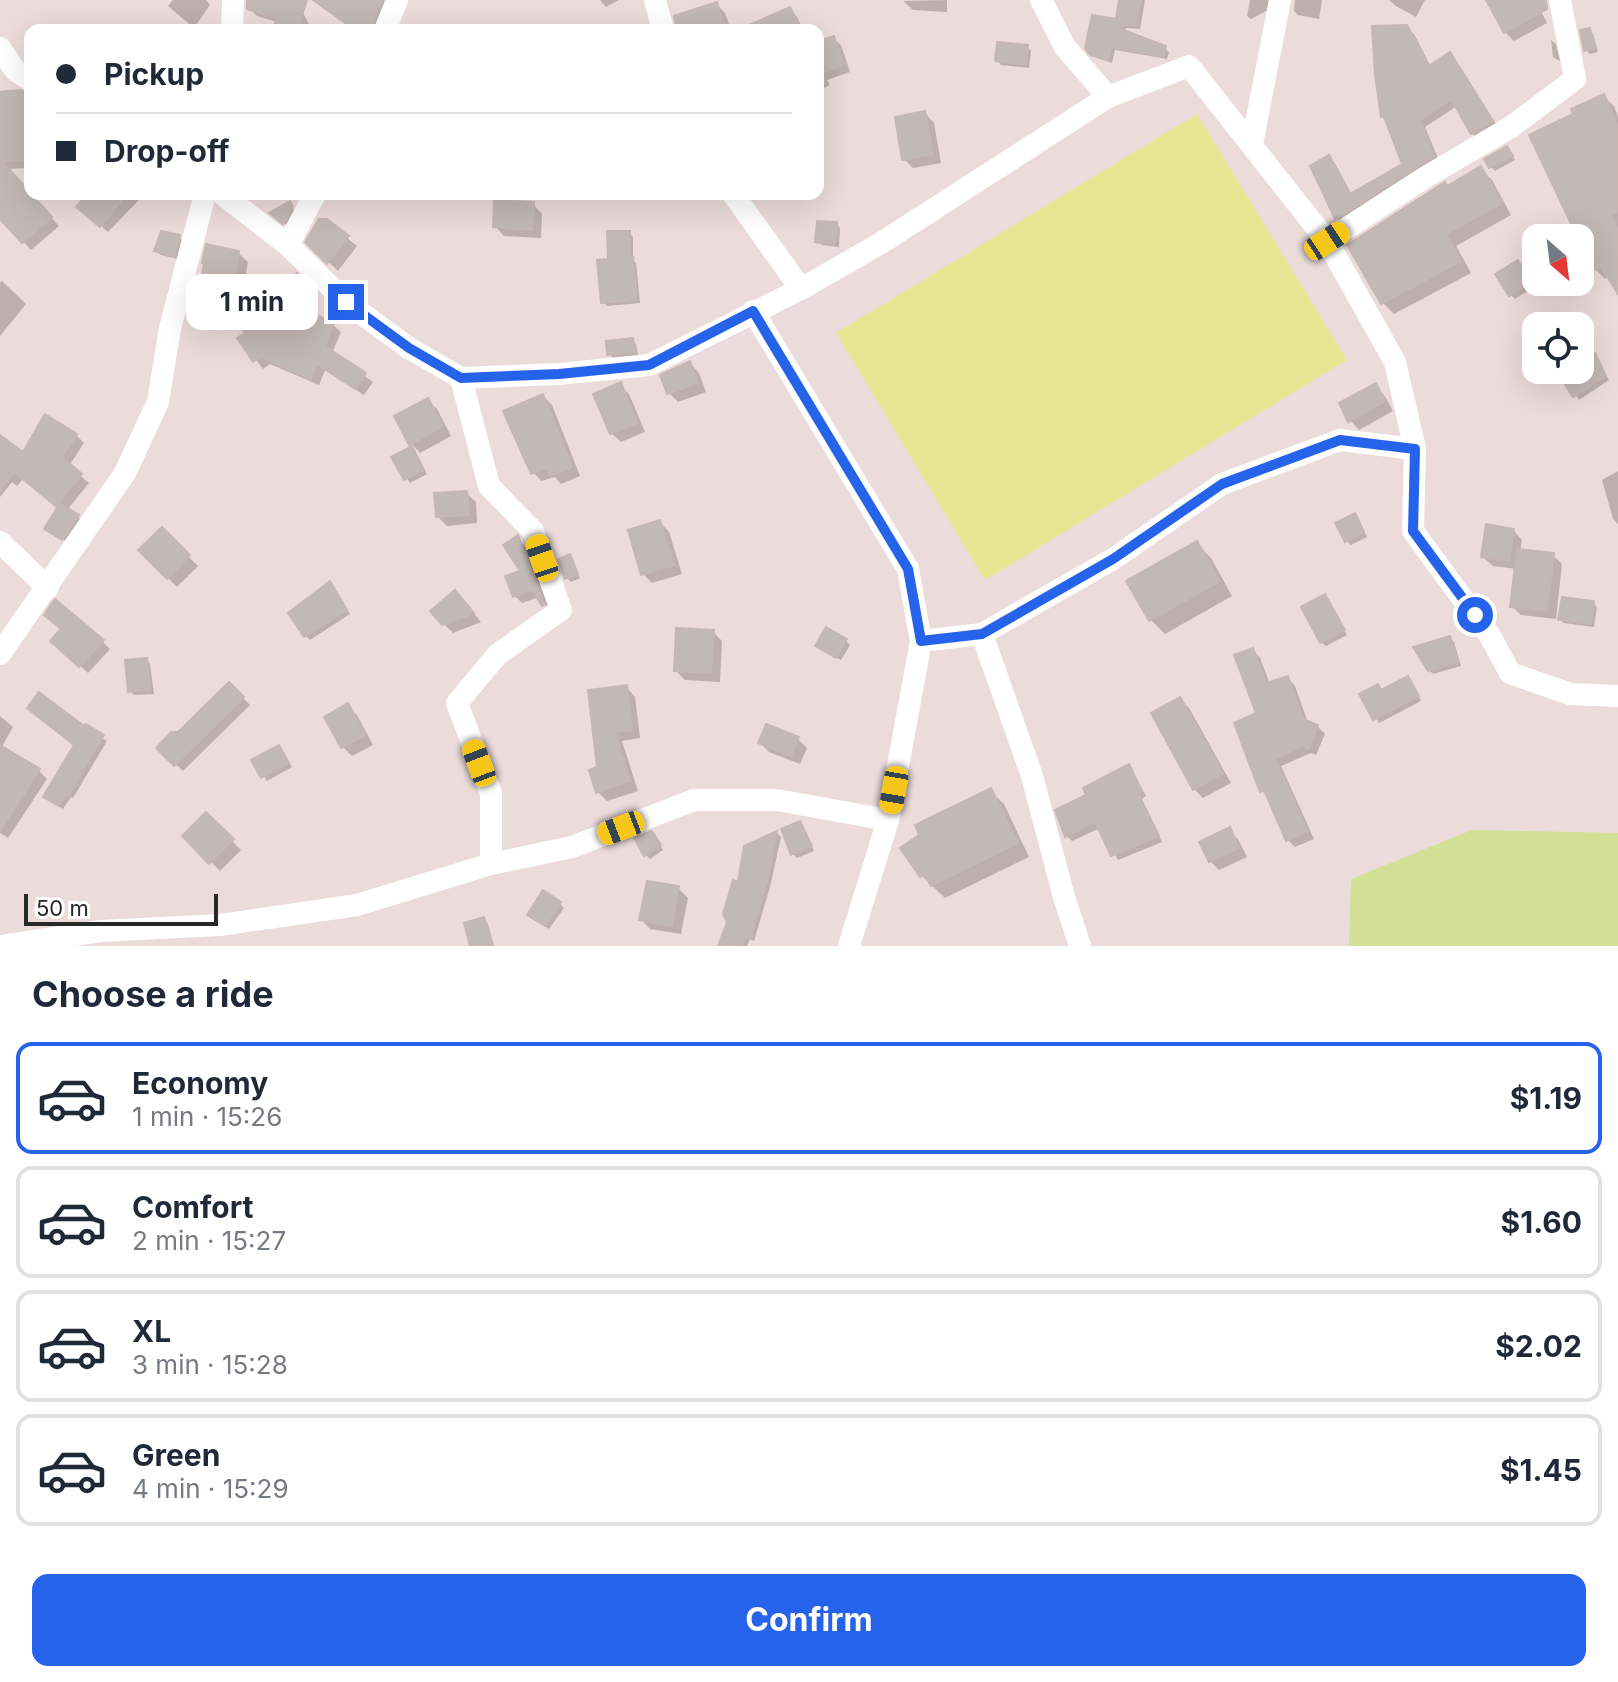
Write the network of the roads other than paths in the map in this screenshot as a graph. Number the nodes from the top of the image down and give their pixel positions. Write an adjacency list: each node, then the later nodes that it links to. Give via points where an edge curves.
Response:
1 (233, 0): 7 (street)
2 (397, 0): 8 (street)
3 (655, 0): 9 (street)
4 (1041, 0): 12 (street, via 1065,47)
5 (1280, 0): 13 (street)
6 (1560, 0): 18 (street, via 1575,79 1511,127)
7 (232, 24)
8 (387, 24)
9 (661, 24)
10 (0, 48): 11 (street)
11 (24, 76)
12 (1108, 97): 13 (street, via 1189,66); 20 (street)
13 (1252, 144): 18 (street)
14 (203, 200): 25 (street, via 170,328 158,402 125,473)
15 (230, 200): 19 (street)
16 (312, 200): 19 (street)
17 (737, 200): 20 (street)
18 (1327, 241): 23 (street, via 1395,362)
19 (288, 245): 22 (street, via 346,302)
20 (801, 289): 21 (street)
21 (753, 311): 22 (street, via 649,365); 27 (street, via 908,569)
22 (461, 378): 31 (street, via 489,486 533,531 561,610 498,654 457,703 491,793)
23 (1415, 449): 26 (street, via 1340,440 1222,484 1113,559); 29 (street, via 1413,531 1490,636 1510,673 1570,694)
24 (0, 542): 25 (street)
25 (48, 588): 28 (street)
26 (982, 634): 27 (street); 34 (street, via 1032,776)
27 (921, 641): 30 (street)
28 (0, 654)
29 (1618, 696)
30 (888, 820): 31 (street, via 777,800 694,800 572,847); 33 (street)
31 (491, 864): 32 (street, via 357,905 220,925 101,931)
32 (0, 946)
33 (849, 946)
34 (1080, 946)

